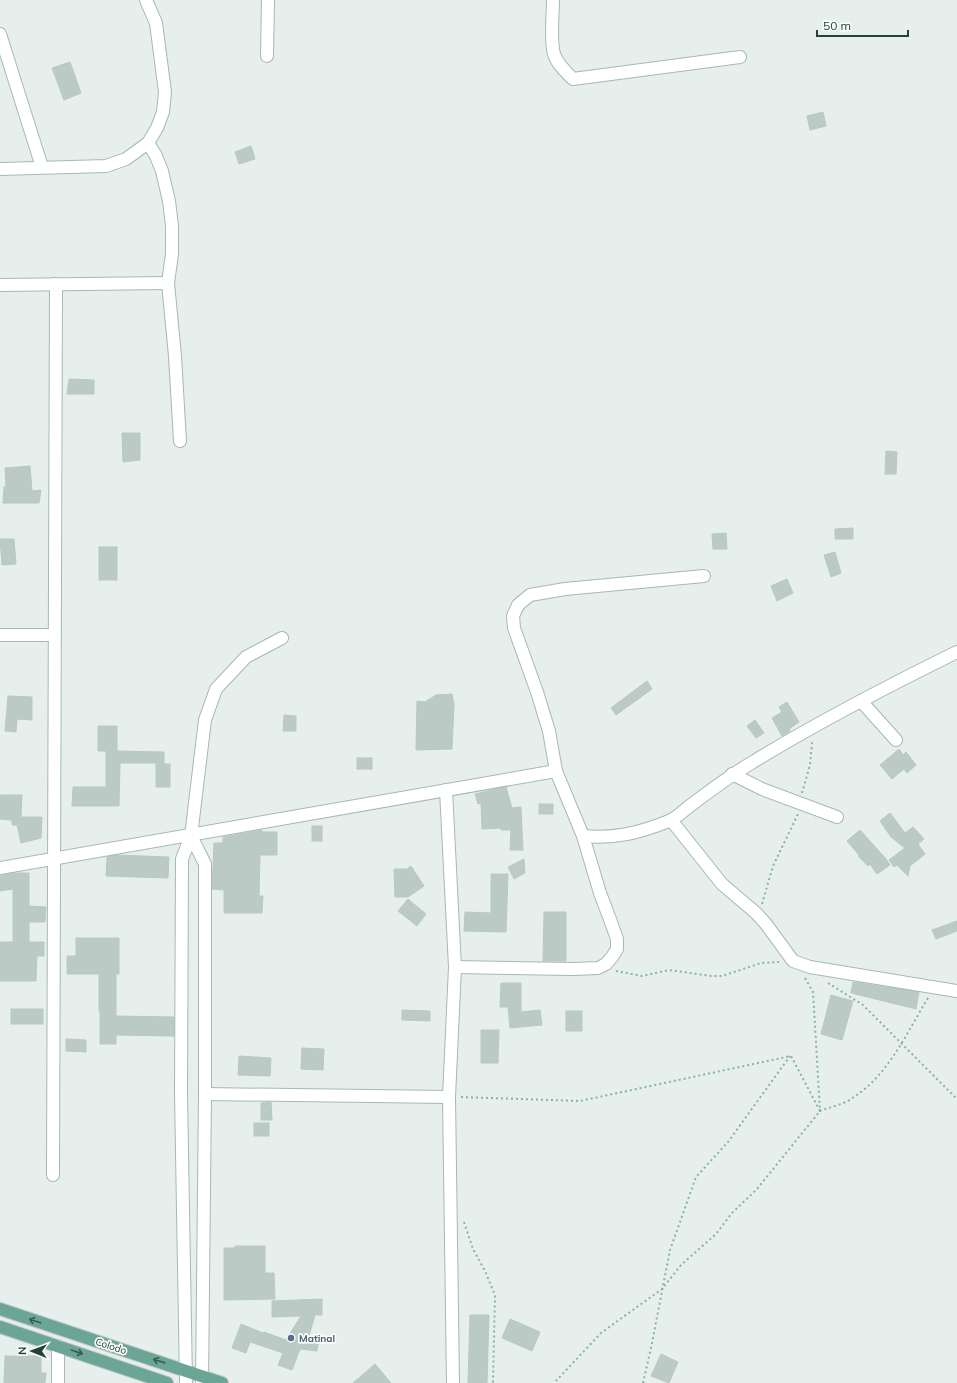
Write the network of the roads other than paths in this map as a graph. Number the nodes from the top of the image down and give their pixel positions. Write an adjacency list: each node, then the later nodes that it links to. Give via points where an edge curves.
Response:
1 (146, 0): 7 (street, via 156,23 164,92 163,112)
2 (268, 0): 5 (street)
3 (554, 0): 6 (street, via 554,55 573,79)
4 (0, 34): 8 (street)
5 (267, 56)
6 (740, 57)
7 (148, 143): 8 (street, via 126,159 106,166); 10 (street, via 162,171 169,201 172,254)
8 (42, 167): 9 (street)
9 (0, 169)
10 (168, 283): 11 (street); 13 (street)
11 (56, 284): 12 (street); 16 (street)
12 (0, 285)
13 (180, 441)
14 (704, 576): 21 (street, via 565,589 530,595 518,605 513,616 514,628 538,692 549,731)
15 (0, 635): 16 (street)
16 (54, 636): 28 (street)
17 (282, 638): 26 (street, via 246,657 216,689 206,720)
18 (957, 652): 19 (street)
19 (861, 701): 20 (street); 22 (street)
20 (896, 740)
21 (556, 771): 23 (street); 27 (street)
22 (732, 774): 24 (street, via 774,794); 25 (street)
23 (446, 790): 26 (street); 30 (street)
24 (837, 817)
25 (671, 820): 27 (street, via 616,837); 31 (street, via 722,884 766,924 793,961 810,967)
26 (191, 836): 28 (street); 32 (street, via 205,864); 38 (street, via 182,859 181,1094)
27 (583, 836): 30 (street, via 617,939 617,949 606,964 598,968 573,969)
28 (55, 858): 29 (street); 34 (street)
29 (0, 868)
30 (455, 968): 33 (street)
31 (957, 991)
32 (205, 1094): 33 (street); 39 (street)
33 (449, 1097): 44 (street)
34 (53, 1175)
35 (0, 1309): 38 (main road, Colodo, one-way to 35)
36 (0, 1327): 37 (main road, Colodo)
37 (58, 1346): 40 (street); 41 (main road, Colodo, one-way to 41)
38 (186, 1370): 39 (main road, Colodo); 42 (street)
39 (202, 1380): 43 (main road, Colodo)
40 (58, 1383)
41 (167, 1383)
42 (186, 1383)
43 (222, 1383)
44 (453, 1383)

